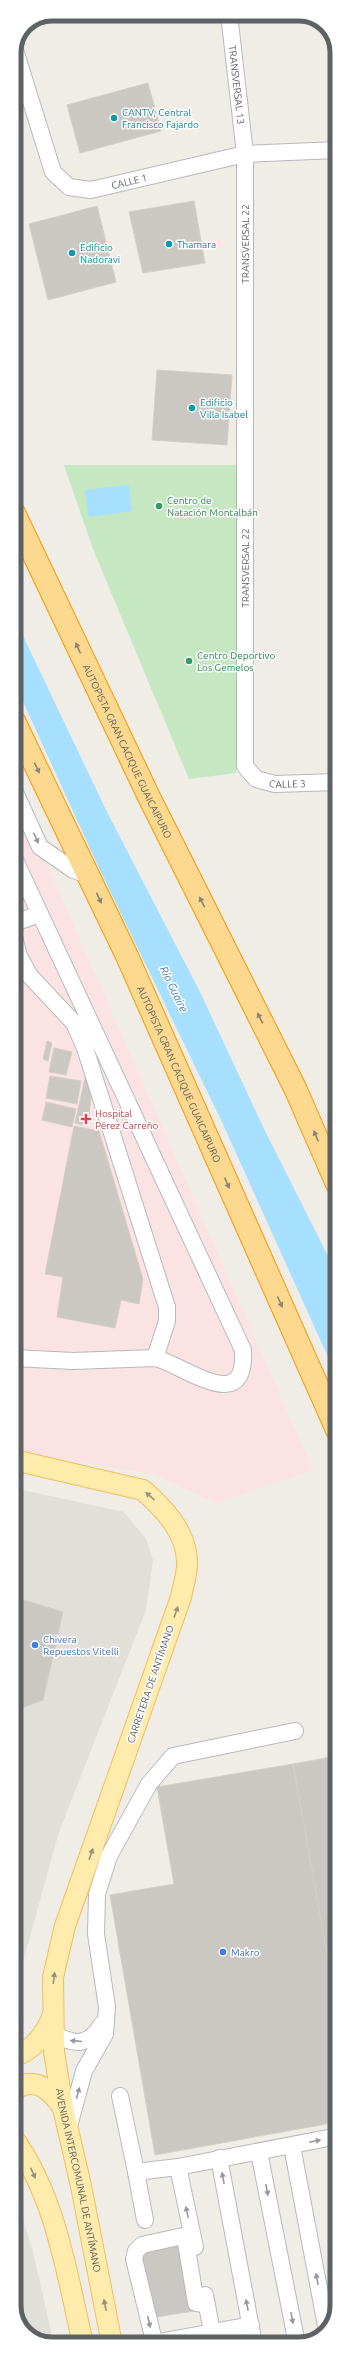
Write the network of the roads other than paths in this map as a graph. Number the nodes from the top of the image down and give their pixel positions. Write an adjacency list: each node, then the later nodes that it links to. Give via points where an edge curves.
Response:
1 (230, 21): 4 (street, TRANSVERSAL 13)
2 (21, 69): 4 (street, CALLE 1, via 53,172 69,187 91,190)
3 (330, 150): 4 (street, CALLE 1)
4 (245, 154): 7 (street, TRANSVERSAL 22)
5 (21, 528): 15 (highway, AUTOPISTA GRAN CACIQUE GUAICAIPURO, one-way to 5, via 295,1088 149,797)
6 (21, 735): 11 (highway, AUTOPISTA GRAN CACIQUE GUAICAIPURO, one-way to 11)
7 (246, 766): 8 (street, CALLE 3, via 256,779 275,784)
8 (330, 782)
9 (21, 805): 11 (street, one-way to 11, via 40,847 72,869)
10 (21, 873): 12 (street)
11 (89, 876): 18 (highway, AUTOPISTA GRAN CACIQUE GUAICAIPURO, one-way to 18)
12 (40, 914): 13 (street); 17 (street, via 243,1350 244,1364 241,1375 226,1384 202,1380 166,1360)
13 (21, 921)
14 (21, 960): 17 (street, via 30,976 74,1023 85,1048 167,1307 167,1321)
15 (330, 1168)
16 (21, 1358): 17 (street, via 73,1361)
17 (155, 1358)
18 (330, 1414)
19 (21, 1462): 22 (main road, CARRETERA DE ANTÍMANO, one-way to 19, via 53,1977 66,1926 181,1597 188,1562 183,1537 158,1504 143,1490)
20 (295, 1731): 21 (street, via 173,1756 149,1784 109,1856 97,1894 96,1934)
21 (107, 2007): 22 (street, one-way to 22, via 103,2023 90,2039 73,2042); 27 (street, one-way to 21, via 84,2071 105,2034)
22 (52, 2025): 23 (main road, via 44,2035); 26 (main road, AVENIDA INTERCOMUNAL DE ANTÍMANO)
23 (21, 2053)
24 (21, 2087): 26 (main road, via 30,2083 40,2085 53,2093)
25 (120, 2096): 34 (street)
26 (63, 2108): 27 (main road, AVENIDA INTERCOMUNAL DE ANTÍMANO)
27 (68, 2130): 41 (main road, AVENIDA INTERCOMUNAL DE ANTÍMANO, one-way to 27)
28 (330, 2138): 29 (street, one-way to 28)
29 (292, 2146): 31 (street); 37 (street, one-way to 29)
30 (21, 2151): 40 (main road, one-way to 40, via 37,2181 56,2230)
31 (259, 2152): 32 (street); 45 (street, one-way to 45)
32 (219, 2158): 33 (street); 38 (street, one-way to 32)
33 (178, 2167): 34 (street); 36 (street, one-way to 33)
34 (136, 2172): 35 (street)
35 (145, 2220)
36 (207, 2305): 39 (street); 42 (street, one-way to 42, via 196,2303 184,2236 142,2244 134,2259)
37 (325, 2322)
38 (250, 2325): 39 (street); 44 (street)
39 (212, 2332): 43 (street, one-way to 39)
40 (82, 2337)
41 (111, 2337)
42 (153, 2337)
43 (186, 2337)
44 (253, 2337)
45 (296, 2337)

